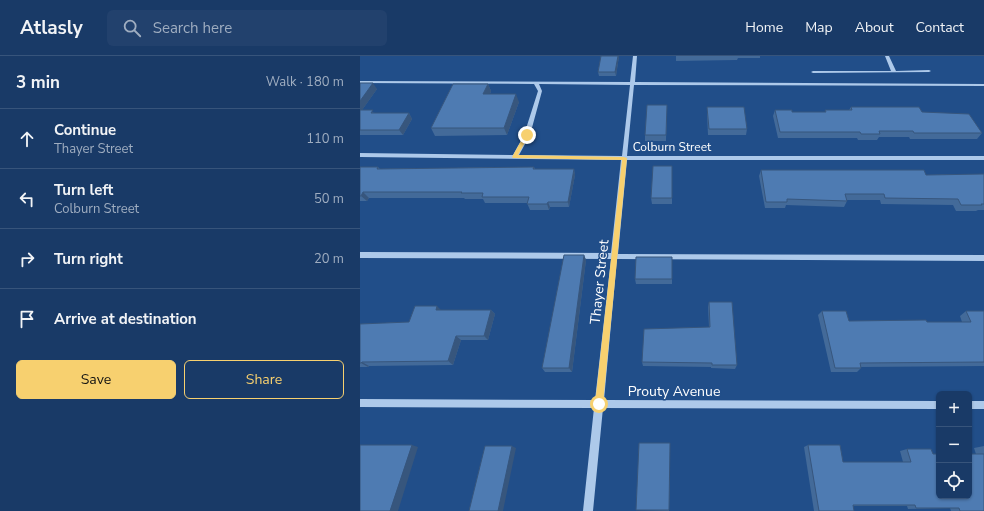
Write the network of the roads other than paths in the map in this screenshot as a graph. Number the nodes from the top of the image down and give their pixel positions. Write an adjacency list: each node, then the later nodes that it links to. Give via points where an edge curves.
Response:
1 (635, 56): 8 (street, Thayer Street)
2 (886, 56): 5 (street)
3 (929, 71): 5 (street)
4 (813, 72): 5 (street)
5 (894, 72)
6 (360, 82): 7 (street)
7 (536, 83): 8 (street); 11 (street, via 540,91 527,135)
8 (632, 84): 9 (street); 12 (street, Thayer Street)
9 (984, 85)
10 (360, 155): 11 (street, Colburn Street)
11 (514, 157): 12 (street, Colburn Street)
12 (624, 158): 13 (street, Colburn Street); 15 (street, Thayer Street)
13 (984, 158)
14 (360, 255): 15 (street)
15 (614, 257): 16 (street); 18 (street, Thayer Street)
16 (984, 258)
17 (360, 403): 18 (street, Prouty Avenue)
18 (599, 404): 19 (street, Prouty Avenue); 22 (street, Thayer Street)
19 (936, 405)
20 (972, 405): 21 (street)
21 (984, 405)
22 (588, 511)

